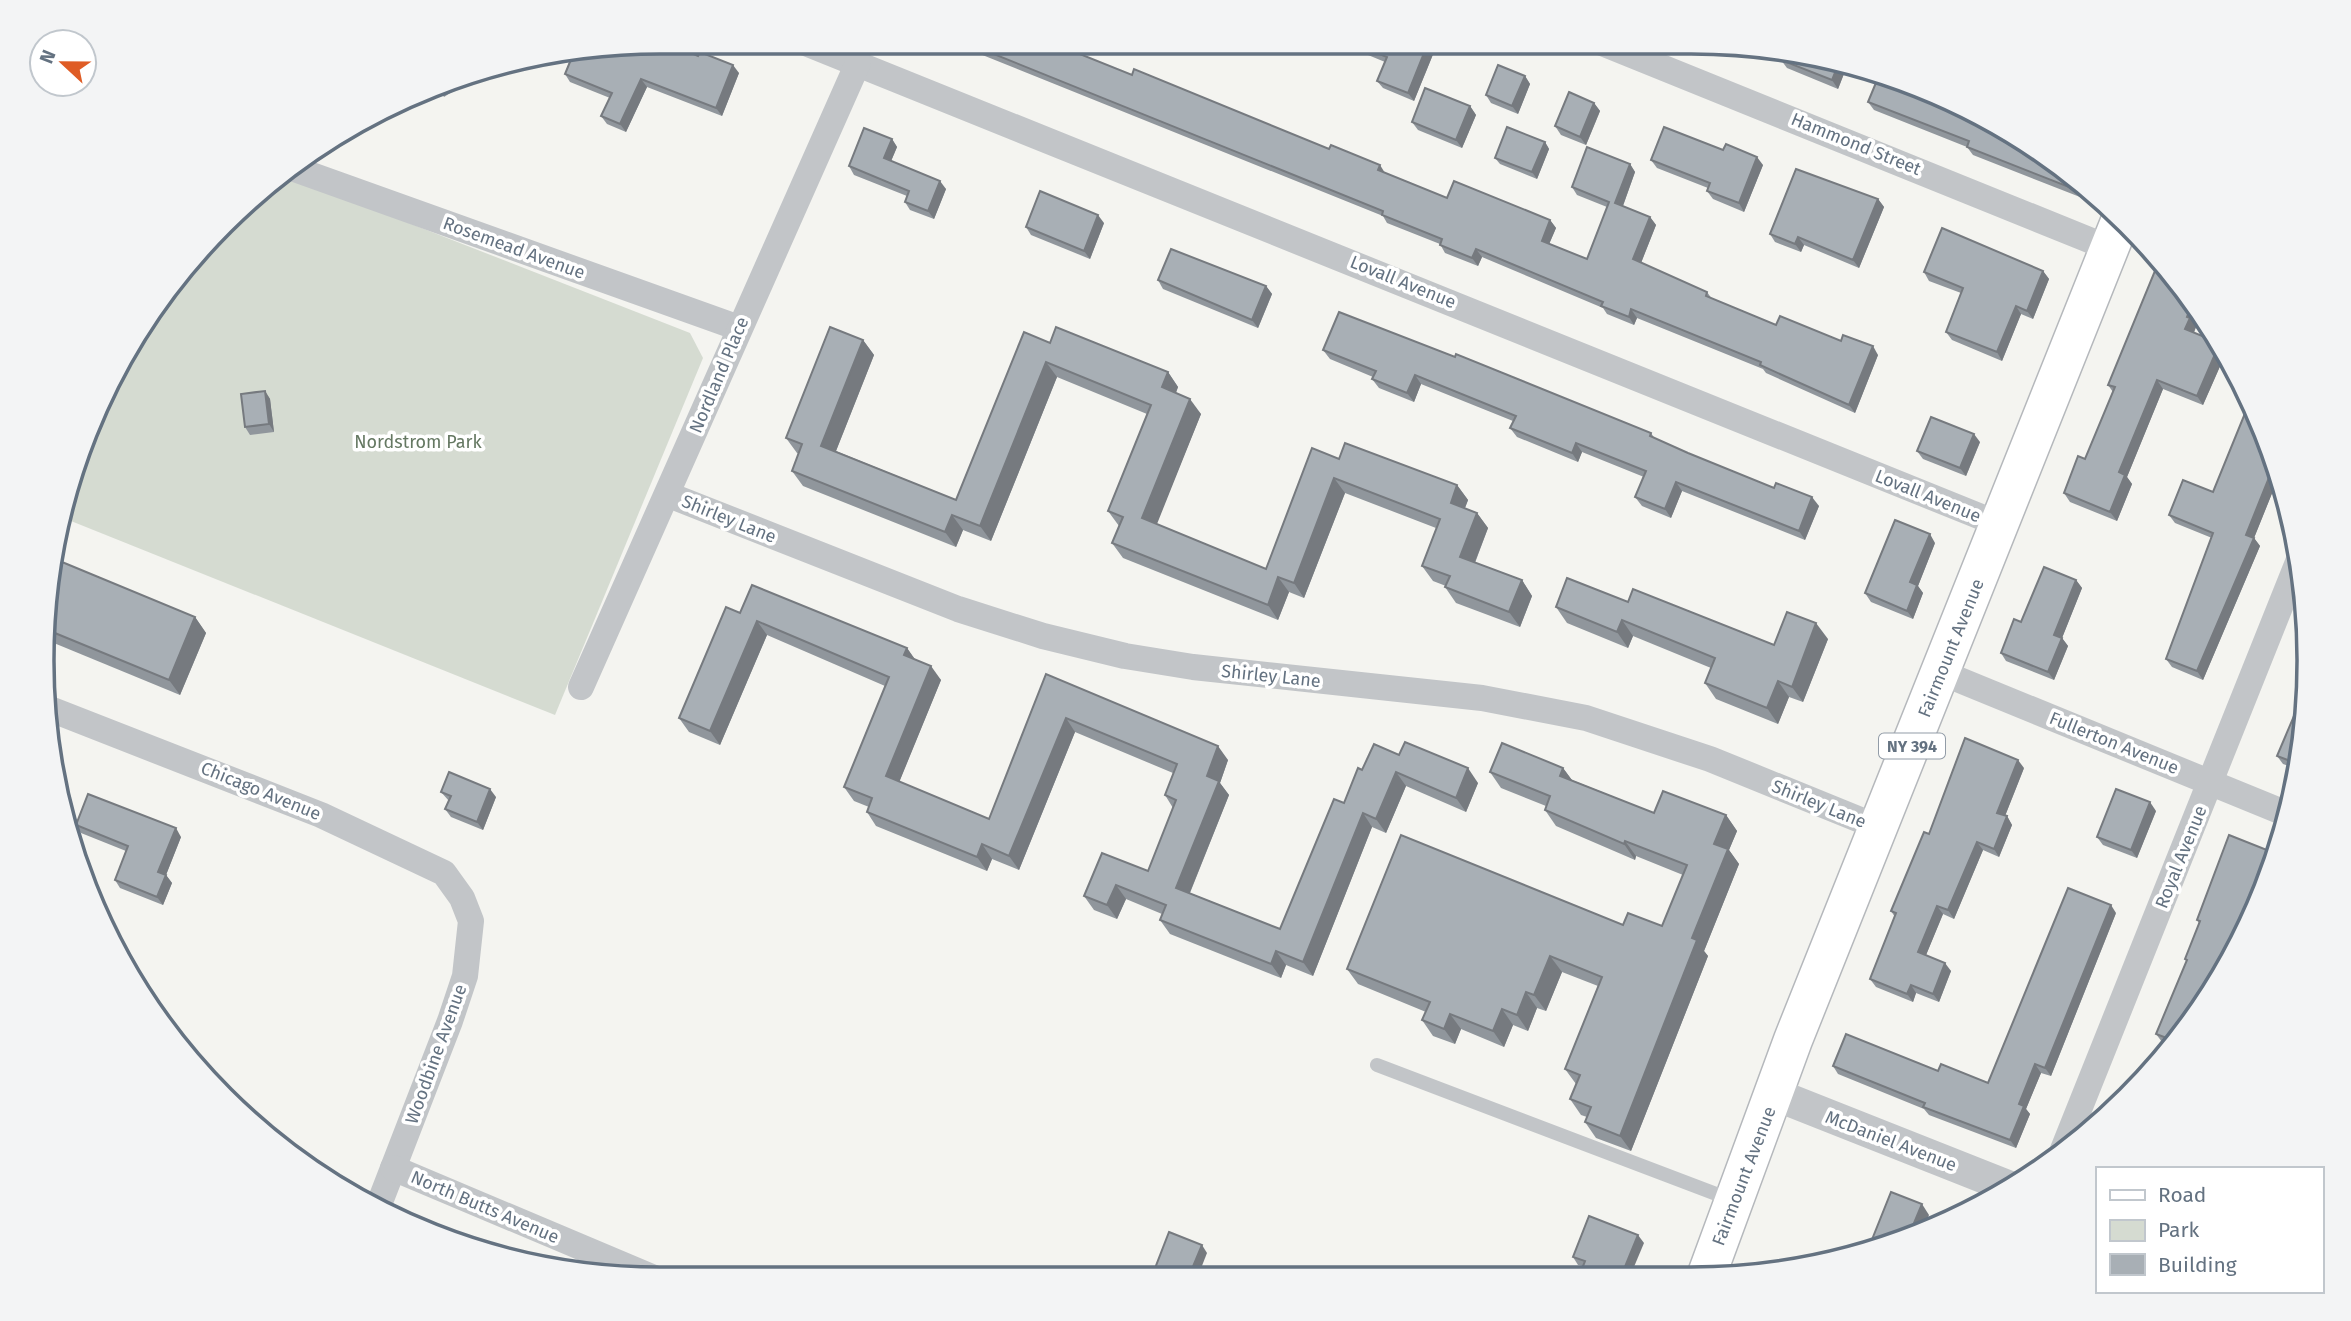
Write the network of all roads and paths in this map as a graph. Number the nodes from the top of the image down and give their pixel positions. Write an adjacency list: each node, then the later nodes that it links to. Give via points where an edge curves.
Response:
1 (833, 54): 3 (street, Lovall Avenue)
2 (1632, 54): 5 (street, Hammond Street)
3 (858, 64): 6 (street, Nordland Place); 8 (street, Lovall Avenue)
4 (302, 172): 6 (street, Rosemead Avenue)
5 (2115, 233): 8 (main road, Fairmount Avenue / NY 394)
6 (739, 328): 7 (street, Nordland Place)
7 (669, 495): 11 (street, Nordland Place); 15 (street, Shirley Lane, via 958,610 1043,636 1193,667 1482,698 1586,718 1710,759)
8 (2001, 525): 10 (main road, Fairmount Avenue / NY 394)
9 (2292, 578): 13 (street, Royal Avenue)
10 (1940, 672): 13 (street, Fullerton Avenue); 15 (main road, Fairmount Avenue / NY 394)
11 (581, 687)
12 (57, 711): 16 (street, Chicago Avenue, via 321,815 444,873)
13 (2211, 782): 14 (street, Fullerton Avenue); 19 (street, Royal Avenue)
14 (2278, 810)
15 (1880, 828): 18 (main road, Fairmount Avenue / NY 394)
16 (461, 898): 20 (street, Woodbine Avenue, via 471,921 465,976)
17 (1377, 1065): 23 (lane)
18 (1774, 1094): 21 (street, McDaniel Avenue); 23 (main road, Fairmount Avenue / NY 394)
19 (2070, 1133)
20 (393, 1168): 22 (street, Woodbine Avenue); 24 (street, North Butts Avenue)
21 (1998, 1183)
22 (381, 1198)
23 (1735, 1201): 25 (main road, Fairmount Avenue / NY 394)
24 (623, 1265)
25 (1710, 1266)

